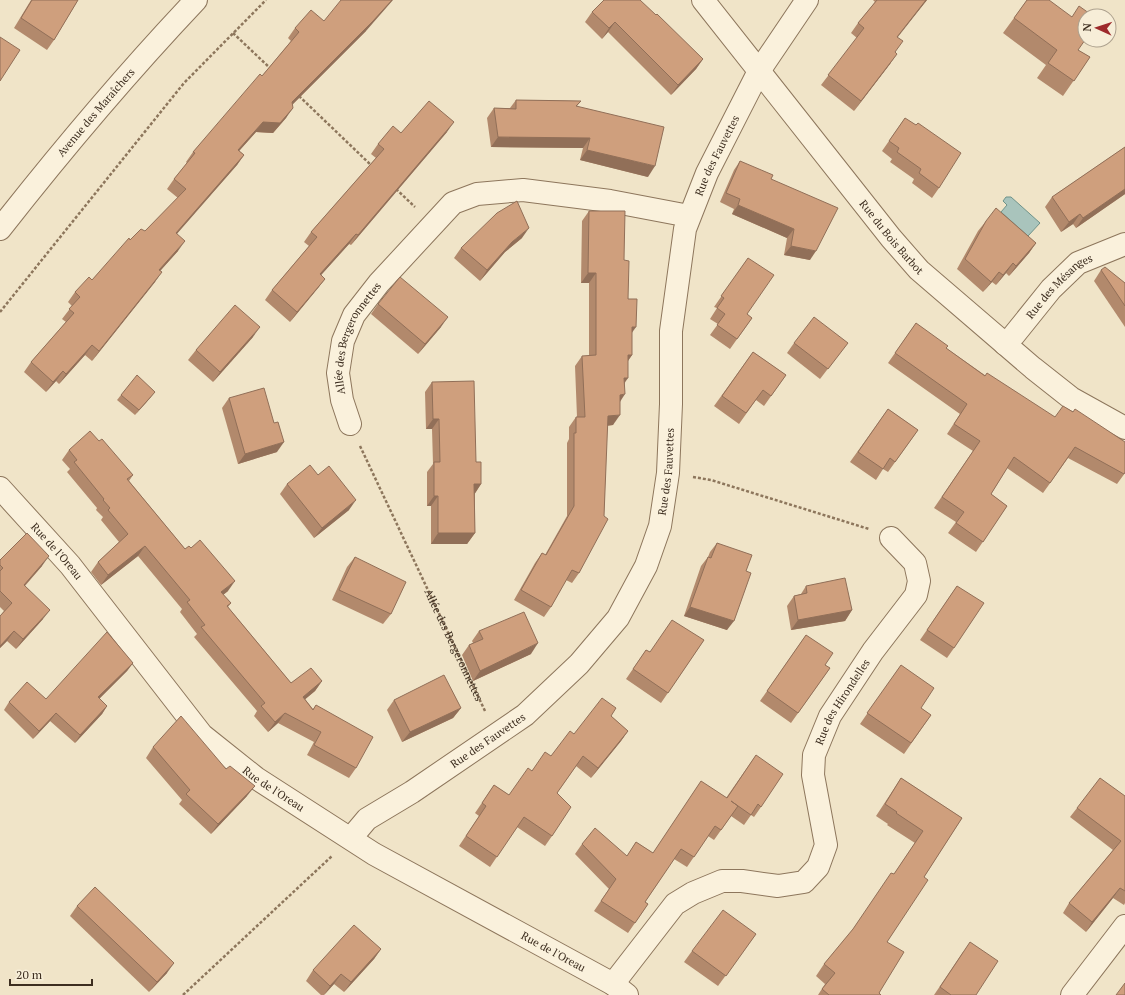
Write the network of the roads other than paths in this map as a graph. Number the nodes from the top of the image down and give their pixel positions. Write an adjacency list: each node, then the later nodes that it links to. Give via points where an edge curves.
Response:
1 (196, 0): 6 (street, Avenue des Maraîchers, via 112,94)
2 (702, 0): 4 (street, Rue du Bois Barbot)
3 (807, 0): 4 (street, Rue des Fauvettes)
4 (759, 71): 5 (street, Rue des Fauvettes, via 707,173); 8 (street, Rue du Bois Barbot, via 919,270)
5 (689, 216): 9 (street, Allée des Bergeronnettes, via 610,201 523,190 477,194 453,204 379,283 358,310 343,341 338,373 342,400); 13 (street, Rue des Fauvettes, via 680,257 671,331 668,473 658,533 646,566 618,618 579,664 525,715 367,820)
6 (0, 229)
7 (1125, 244): 8 (street, Rue des Mésanges, via 1078,263 1051,289)
8 (1005, 344): 10 (street, Rue du Bois Barbot, via 1071,398)
9 (350, 424)
10 (1125, 428)
11 (0, 488): 13 (street, Rue de l'Oreau, via 70,565 202,735 256,778)
12 (891, 538): 15 (street, Rue des Hirondelles, via 915,563 919,581 916,595 872,651 830,716 814,755 813,775 826,845 818,867 804,882 778,886 722,881 675,904)
13 (351, 838): 15 (street, Rue de l'Oreau, via 374,854)
14 (1125, 926): 16 (street)
15 (620, 990)
16 (1072, 995)

